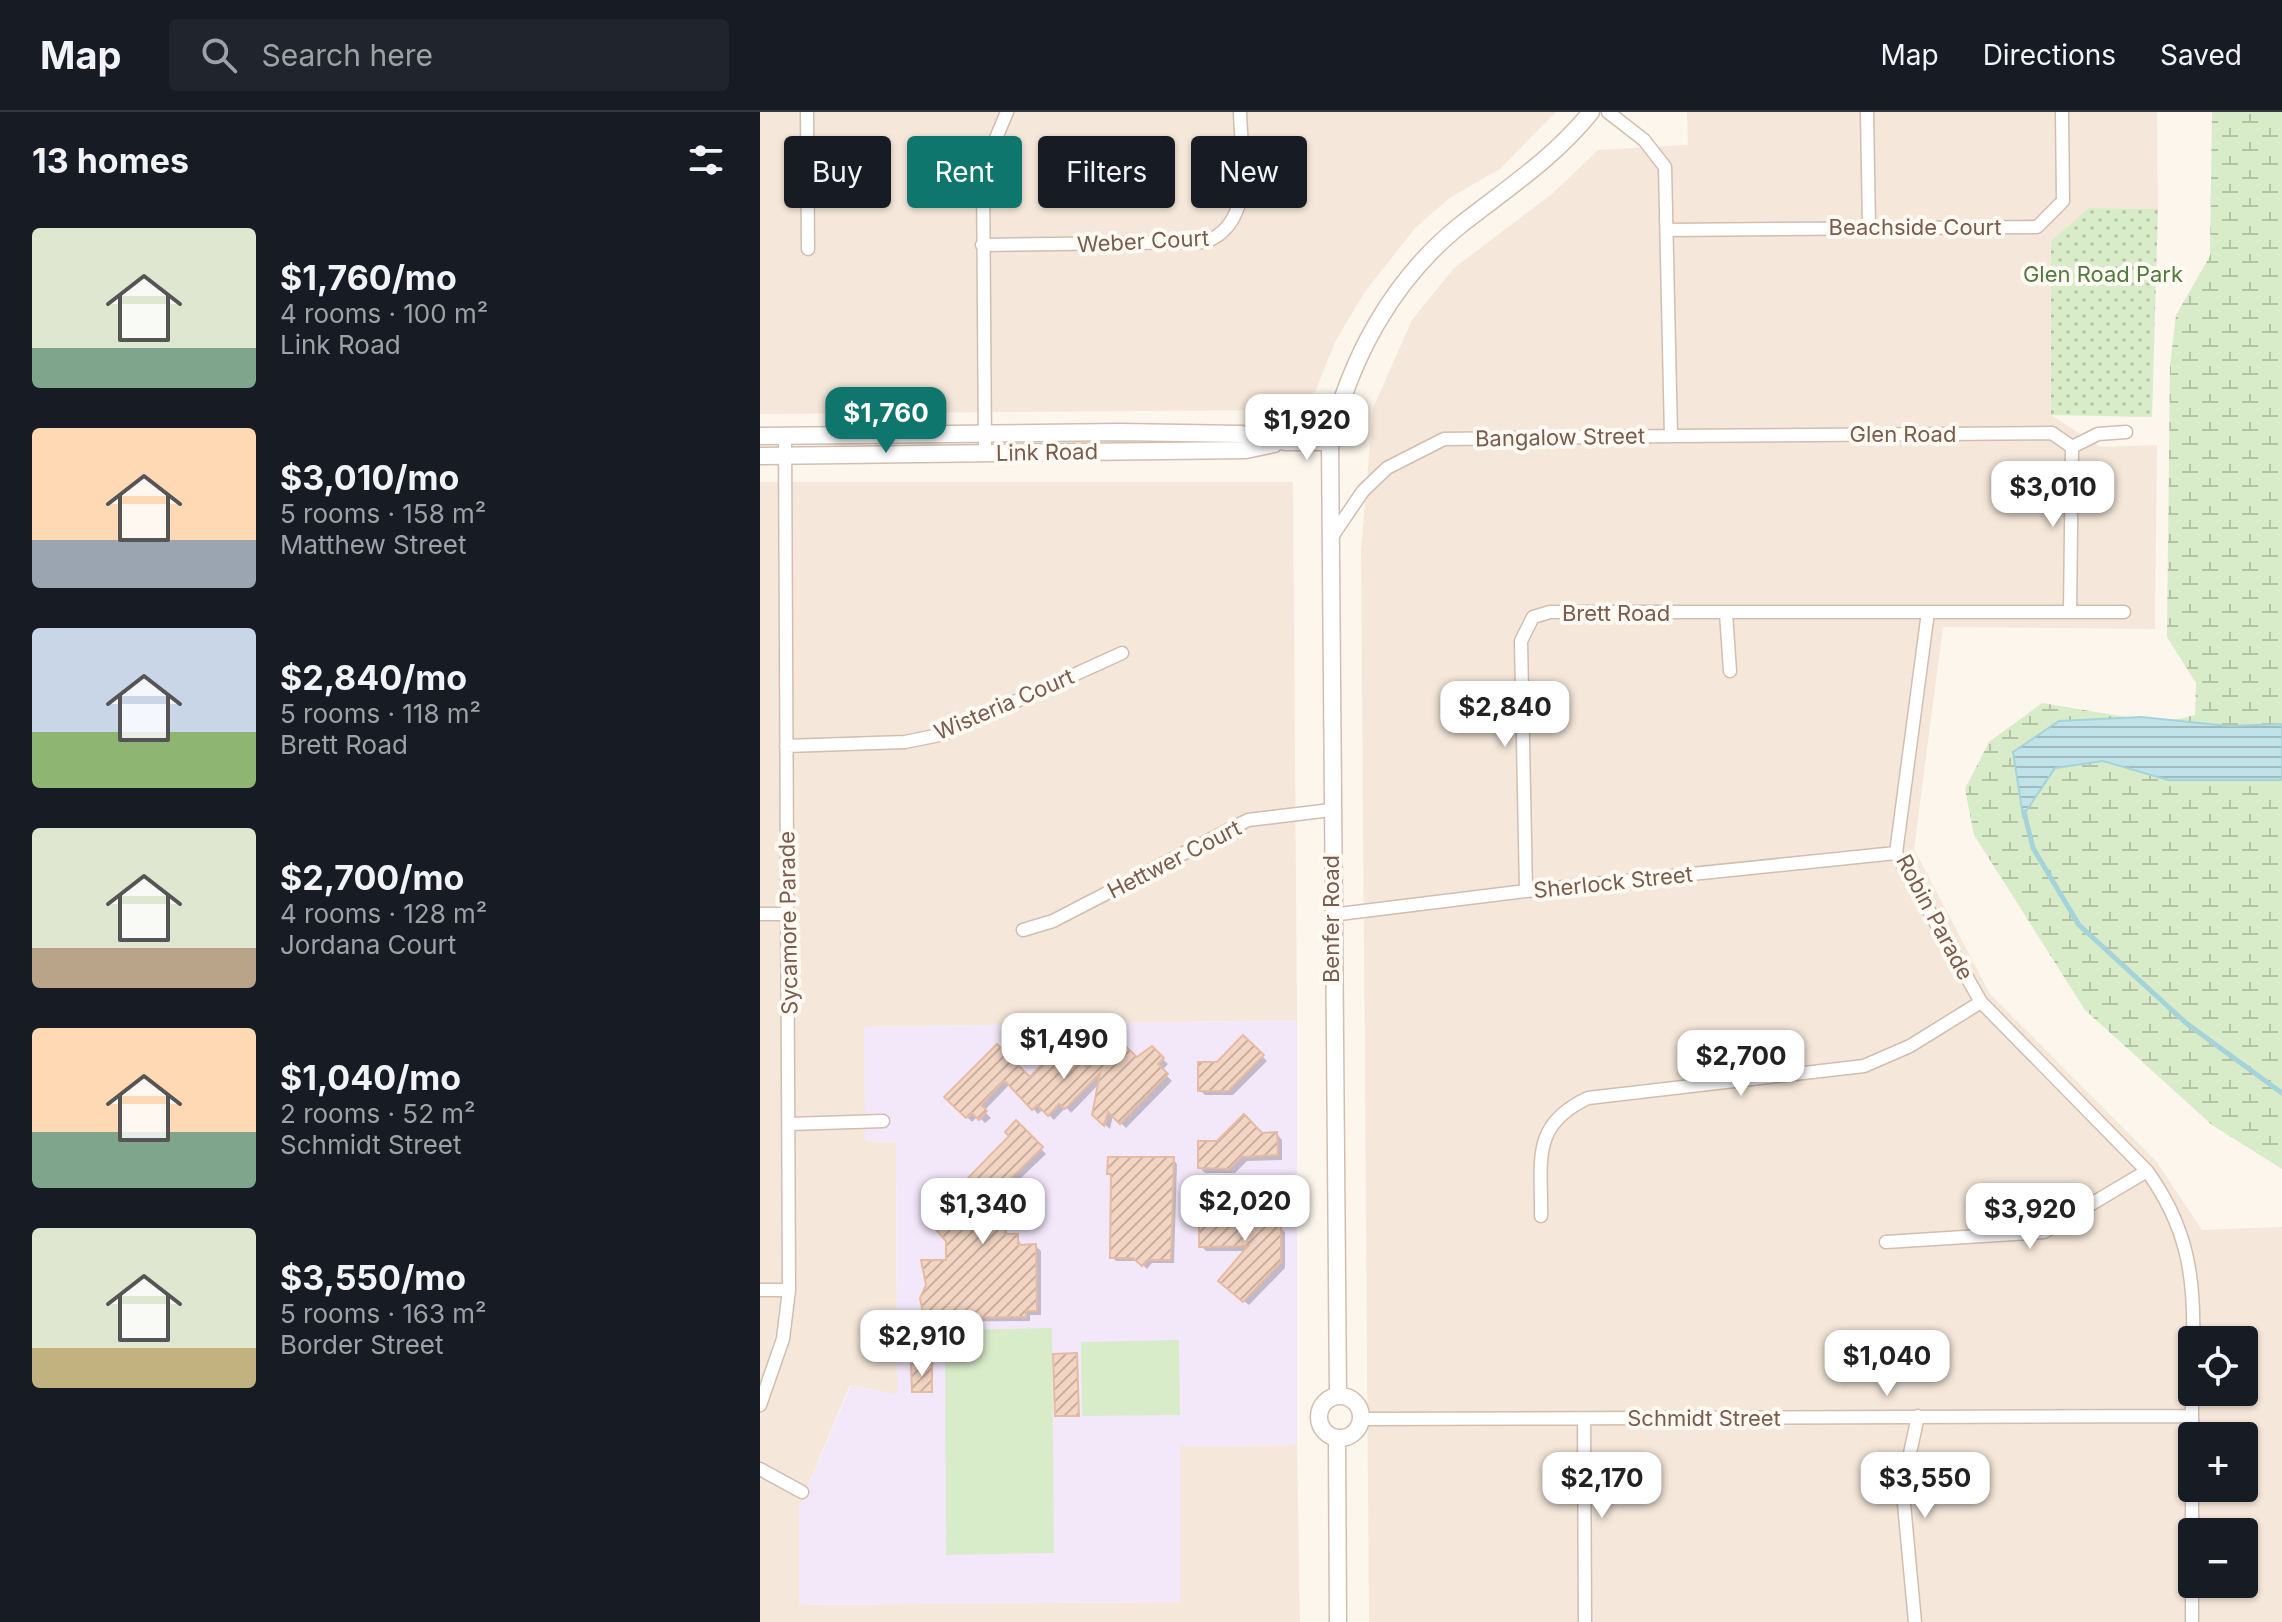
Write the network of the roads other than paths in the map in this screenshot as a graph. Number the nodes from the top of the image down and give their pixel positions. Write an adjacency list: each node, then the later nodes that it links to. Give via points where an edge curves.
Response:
1 (807, 112): 11 (street)
2 (1007, 112): 10 (street, via 983,169)
3 (1240, 112): 10 (street, Weber Court, via 1241,201 1223,236 1205,242)
4 (1591, 112): 18 (street, via 1557,152 1435,249 1394,296 1363,346)
5 (1608, 112): 9 (street, Bangalow Street, via 1644,140 1665,167)
6 (1867, 112): 8 (street)
7 (2062, 112): 8 (street, Beachside Court, via 2063,201 2037,227)
8 (1869, 227): 9 (street, Beachside Court)
9 (1668, 230): 16 (street, Bangalow Street)
10 (982, 245): 13 (street)
11 (808, 249)
12 (2126, 432): 19 (street, via 2098,434)
13 (985, 434): 15 (street, Link Road); 17 (street, Link Road, via 1242,434); 20 (street)
14 (760, 436): 15 (street, Link Road)
15 (785, 436): 22 (street, Sycamore Parade)
16 (1671, 436): 19 (street, Glen Road, via 2052,433); 23 (street, Bangalow Street, via 1444,439 1387,468 1363,491)
17 (1285, 442): 18 (street, Link Road); 20 (street, Link Road, via 1246,450)
18 (1330, 442): 23 (street, Benfer Road)
19 (2072, 447): 25 (street)
20 (985, 452): 22 (street, Link Road)
21 (760, 456): 22 (street, Link Road)
22 (784, 456): 30 (street, Sycamore Parade)
23 (1333, 535): 31 (street, Benfer Road)
24 (1928, 612): 25 (street); 27 (street, Brett Road); 32 (street, Robin Parade)
25 (2070, 612): 26 (street)
26 (2124, 612)
27 (1726, 613): 29 (street); 33 (street, Brett Road, via 1550,612 1533,617 1521,641)
28 (1122, 653): 30 (street, Wisteria Court, via 944,734 905,742)
29 (1730, 671)
30 (786, 746): 35 (street, Sycamore Parade)
31 (1331, 810): 36 (street, Benfer Road); 37 (street, Hettwer Court, via 1248,820 1053,921)
32 (1896, 853): 33 (street, Sherlock Street); 38 (street, Robin Parade)
33 (1526, 891): 36 (street, Sherlock Street)
34 (760, 914): 35 (street)
35 (787, 914): 40 (street, Sycamore Parade)
36 (1331, 915): 47 (street, Benfer Road)
37 (1023, 930)
38 (1981, 1002): 41 (street, Robin Parade); 42 (street, via 1910,1046 1864,1066 1588,1098 1565,1108 1547,1128)
39 (883, 1121): 40 (street)
40 (790, 1124): 45 (street, Sycamore Parade)
41 (2147, 1171): 43 (street, via 2044,1232); 46 (street, Robin Parade, via 2169,1202 2183,1239 2195,1289)
42 (1541, 1216)
43 (1886, 1242)
44 (760, 1290): 45 (street)
45 (789, 1290): 48 (street, Sycamore Parade, via 783,1339)
46 (2194, 1326)
47 (1338, 1396): 52 (street, via 1353,1400); 54 (street, via 1322,1406 1318,1419)
48 (760, 1405)
49 (2191, 1406): 51 (street)
50 (1918, 1416): 51 (street, Schmidt Street); 53 (street, Schmidt Street); 59 (street, via 1904,1481)
51 (2191, 1416): 60 (street)
52 (1362, 1419): 53 (street, Schmidt Street); 54 (street, via 1352,1435)
53 (1584, 1419): 58 (street)
54 (1337, 1439): 57 (street)
55 (760, 1469): 56 (street)
56 (802, 1492)
57 (1338, 1622)
58 (1585, 1622)
59 (1915, 1622)
60 (2192, 1622)

